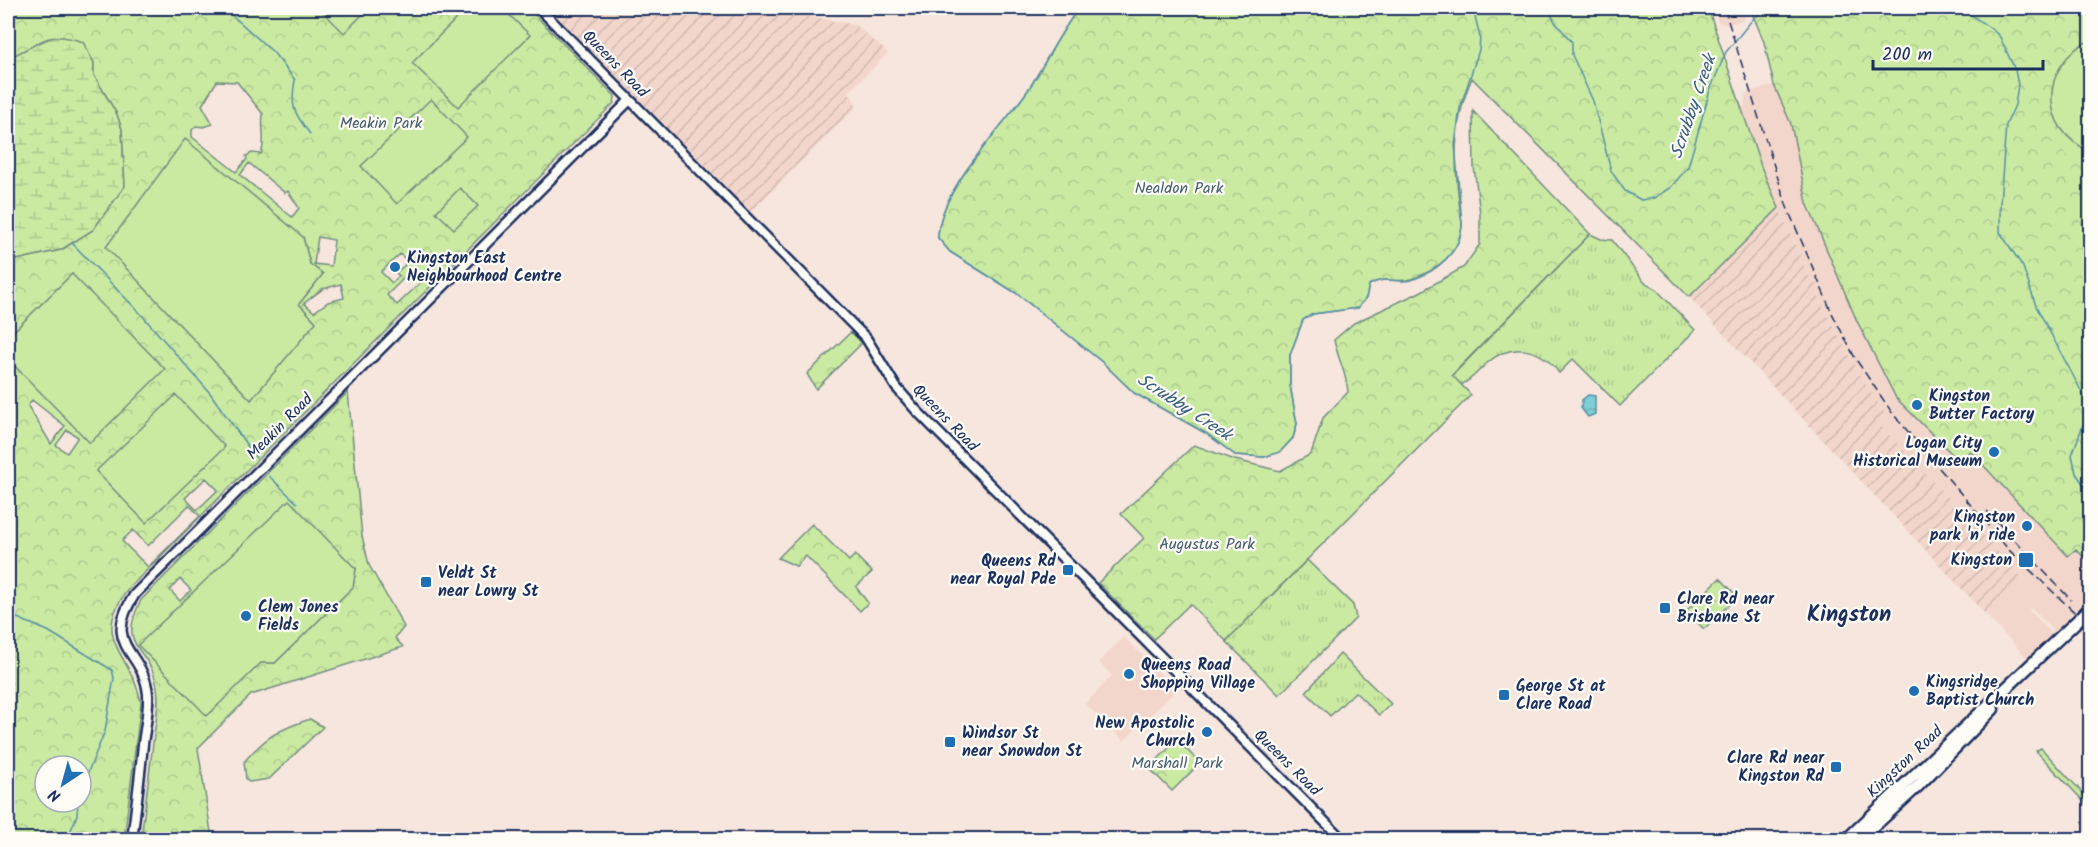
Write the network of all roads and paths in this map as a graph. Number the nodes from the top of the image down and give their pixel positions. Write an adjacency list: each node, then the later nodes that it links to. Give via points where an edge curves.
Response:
1 (539, 8): 2 (street, Queens Road)
2 (629, 100): 6 (street, Meakin Road, via 135,594 125,609 121,633 144,679 148,704); 7 (street, Queens Road, via 866,338 896,387 916,410)
3 (2091, 608): 4 (main road, Kingston Road, bridge)
4 (2084, 620): 5 (main road, Kingston Road, via 1918,786)
5 (1854, 839)
6 (132, 840)
7 (1342, 840)

